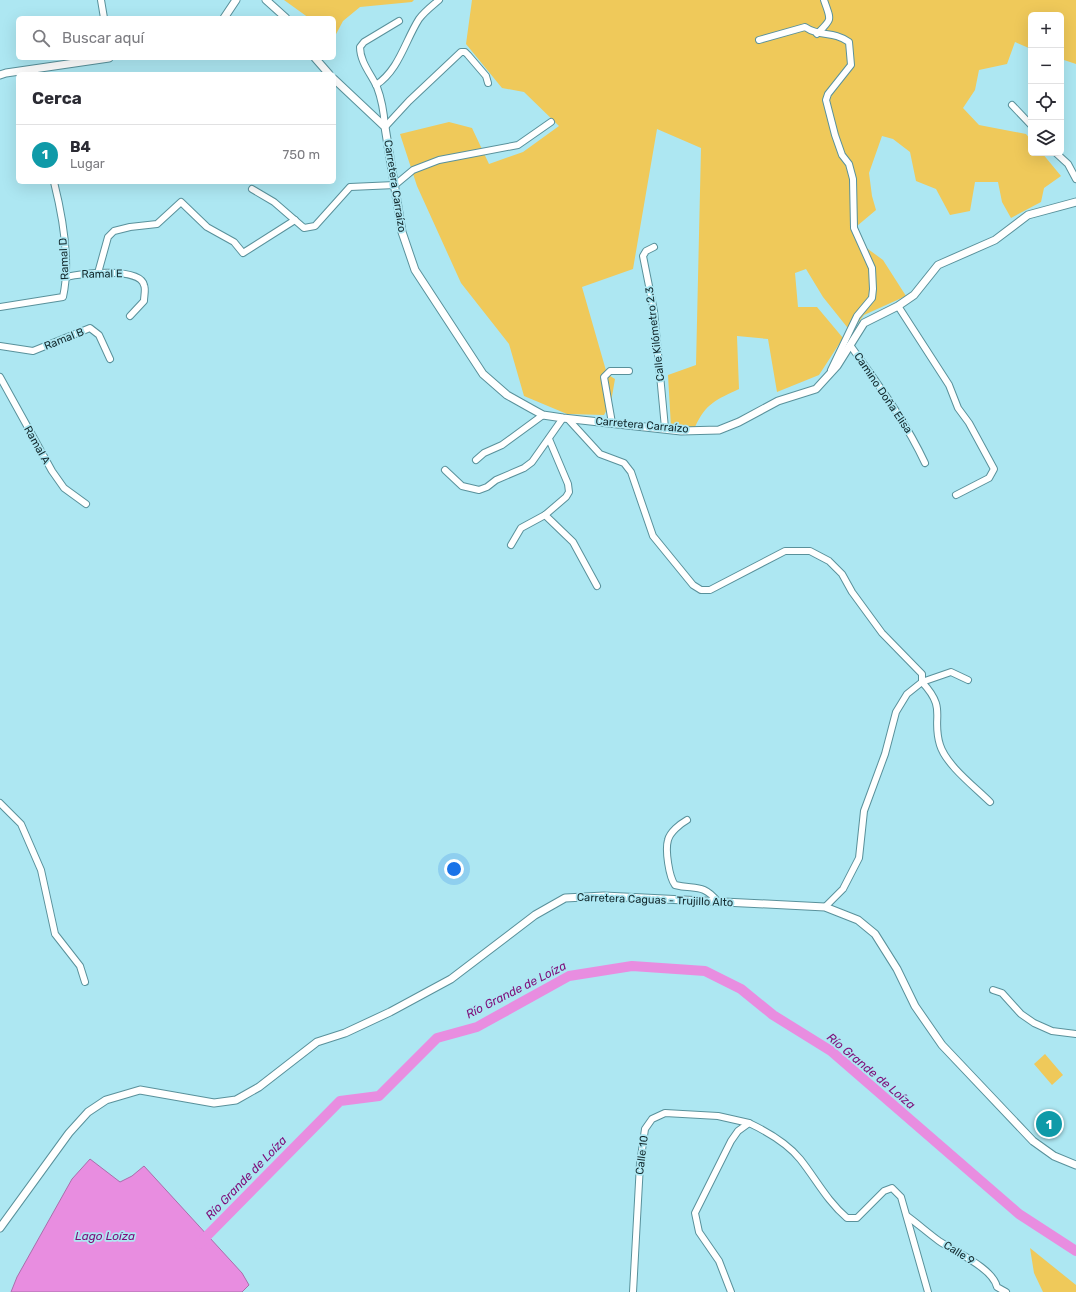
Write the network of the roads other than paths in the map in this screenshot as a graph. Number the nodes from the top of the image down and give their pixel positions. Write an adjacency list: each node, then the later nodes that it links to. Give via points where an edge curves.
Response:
1 (101, 0): 6 (street)
2 (236, 0): 7 (street)
3 (266, 0): 8 (street)
4 (440, 0): 18 (street, via 422,15 398,60 383,81)
5 (824, 0): 10 (street, via 830,15 829,21)
6 (104, 16)
7 (225, 16)
8 (284, 16)
9 (399, 21): 18 (street, via 360,47 362,59)
10 (817, 34): 11 (street, via 805,27); 41 (street, via 834,34 849,42 851,65 826,100 842,155 849,164 853,179 854,228 872,268 873,289 872,298 858,316)
11 (759, 40)
12 (94, 60): 15 (street, via 6,72)
13 (317, 60): 14 (street)
14 (327, 72)
15 (0, 75)
16 (336, 81): 22 (street, Carretera Carraízo)
17 (488, 83): 22 (street, via 486,76 468,55 461,52)
18 (376, 86): 22 (street, via 384,110)
19 (1012, 104): 21 (street)
20 (550, 122): 26 (street, via 518,145 439,160 413,170)
21 (1028, 122)
22 (385, 127): 26 (street, Carretera Carraízo)
23 (1059, 156): 24 (street, via 1068,164)
24 (1076, 179)
25 (54, 184): 32 (street, Ramal D, via 59,202)
26 (395, 185): 29 (street, via 350,187 315,226 304,228); 42 (street, Carretera Carraízo, via 402,232 415,270 423,283 483,374 507,395)
27 (252, 189): 29 (street, via 274,202)
28 (1076, 201): 33 (street, Carretera Carraízo, via 1028,214 995,240 938,265 914,295)
29 (295, 220): 31 (street, via 243,253 234,242 207,227 181,202 158,224 114,231 108,237)
30 (654, 247): 45 (street, Calle Kilómetro 2.3, via 643,256 654,311)
31 (98, 273): 32 (street, Ramal E); 35 (street, Ramal E, via 130,274 144,284 144,301)
32 (67, 277): 34 (street, Ramal D, via 63,298)
33 (898, 306): 36 (street, Carretera Carraízo, via 864,323); 50 (street, via 949,385 958,408 994,469 989,478)
34 (0, 307)
35 (130, 316)
36 (850, 345): 41 (street, Carretera Carraízo); 48 (street, Camino Doña Elisa, via 912,435)
37 (0, 346): 38 (street, Ramal B, via 33,351 90,328 99,335)
38 (110, 359)
39 (629, 371): 44 (street, via 610,371 604,377)
40 (0, 377): 51 (street, Ramal A, via 52,471 64,488)
41 (827, 378): 45 (street, Carretera Carraízo, via 816,389 778,401 740,422 719,430 681,431)
42 (543, 415): 43 (street, Carretera Carraízo); 47 (street, via 502,445 484,453)
43 (565, 419): 44 (street, Carretera Carraízo); 46 (street); 56 (street, via 600,454 624,463 631,472 653,536 693,585 701,590 710,590 785,551 810,551 829,561 842,574 882,633 922,674)
44 (612, 422): 45 (street, Carretera Carraízo)
45 (665, 428)
46 (549, 439): 49 (street, via 532,462 524,468 479,490 462,486); 52 (street, via 569,492)
47 (476, 460)
48 (925, 463)
49 (447, 473)
50 (956, 495)
51 (86, 504)
52 (545, 515): 53 (street, via 521,528); 54 (street, via 572,542)
53 (511, 545)
54 (597, 586)
55 (968, 680): 56 (street, via 951,672)
56 (922, 682): 57 (street, via 938,708 938,734 945,756); 61 (street, via 907,694 896,712 885,754 864,811 859,858 855,868 843,889)
57 (990, 802)
58 (0, 803): 62 (street, via 21,824 41,870 55,934 80,966)
59 (687, 820): 60 (street, via 667,841 670,879 675,885 701,888 710,892)
60 (718, 902): 61 (street, Carretera Caguas - Trujillo Alto); 68 (street, Carretera Caguas - Trujillo Alto, via 604,896 564,898 535,915 451,978 390,1012 345,1033 317,1042 259,1087 236,1100 214,1103 140,1090 110,1097 88,1112 69,1133)
61 (825, 907): 66 (street, Carretera Caguas - Trujillo Alto, via 858,920 874,934 897,969 915,1006 942,1045 1033,1141 1054,1156)
62 (85, 982)
63 (993, 990): 64 (street, via 1002,993 1021,1014 1034,1023 1052,1031)
64 (1076, 1034)
65 (749, 1123): 67 (street, Calle 10, via 769,1132 799,1158 834,1207 846,1218 857,1218 884,1191 892,1188 901,1197); 69 (street, Calle 10, via 718,1116 665,1113 652,1119 645,1129 640,1164); 70 (street, via 738,1131 731,1141 695,1213 699,1232 719,1261)
66 (1076, 1165)
67 (907, 1216): 71 (street); 72 (street, Calle 9, via 939,1241 985,1270 996,1281 997,1287)
68 (0, 1228)
69 (633, 1292)
70 (731, 1292)
71 (928, 1292)
72 (1006, 1292)

